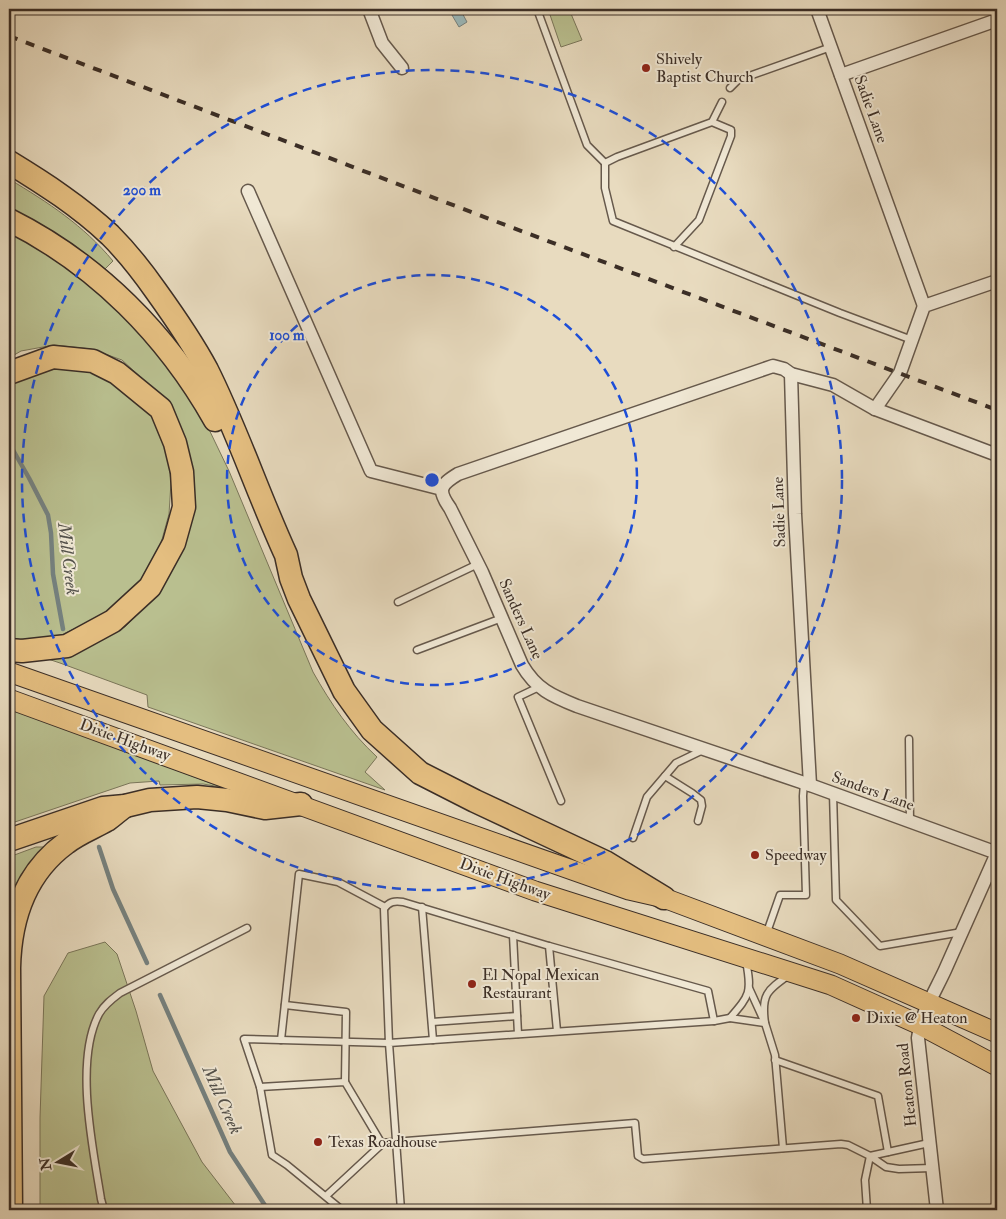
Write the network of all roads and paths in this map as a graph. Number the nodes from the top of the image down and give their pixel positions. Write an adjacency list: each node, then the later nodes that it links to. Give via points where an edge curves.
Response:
1 (369, 9): 6 (street, via 382,42)
2 (537, 9): 12 (lane, via 588,145)
3 (817, 9): 5 (street, Sadie Lane)
4 (997, 20): 7 (street)
5 (831, 48): 7 (street, Sadie Lane); 8 (lane, via 738,80)
6 (402, 68)
7 (841, 75): 17 (street, Sadie Lane)
8 (730, 88)
9 (722, 102): 10 (lane)
10 (712, 122): 12 (lane); 15 (lane, via 731,130 731,136 699,220)
11 (9, 162): 25 (highway, via 77,206 110,236 173,314 207,370 220,399 286,555)
12 (605, 163): 15 (lane, via 613,221)
13 (248, 191): 23 (street, via 372,471)
14 (9, 220): 25 (highway, via 87,268 168,348 218,425 274,560)
15 (674, 246): 18 (lane)
16 (997, 281): 17 (street)
17 (924, 306): 18 (street)
18 (912, 340): 21 (street, via 900,373)
19 (9, 373): 28 (highway, via 54,357 93,361 117,373 161,409 175,443 182,472 184,507 174,543 150,587 113,621 66,646)
20 (791, 374): 21 (street, via 833,385); 23 (street, via 769,366 458,474); 36 (street, Sadie Lane)
21 (875, 409): 22 (street)
22 (997, 455)
23 (442, 489): 24 (street, Sanders Lane, via 443,498)
24 (478, 564): 26 (lane); 27 (street, Sanders Lane)
25 (290, 578): 46 (highway, via 344,691 372,730 420,773 605,862)
26 (398, 602)
27 (502, 618): 29 (lane); 31 (street, Sanders Lane, via 522,665)
28 (9, 650)
29 (417, 650)
30 (9, 672): 46 (main road, Dixie Highway, via 629,890)
31 (539, 687): 34 (street, Sanders Lane, via 577,706); 38 (lane, via 518,697)
32 (9, 699): 39 (main road, Dixie Highway)
33 (909, 740): 42 (lane)
34 (704, 750): 35 (lane, via 676,763); 36 (street, Sanders Lane)
35 (665, 776): 41 (lane, via 701,800); 43 (lane, via 647,797)
36 (807, 784): 37 (street, Sanders Lane); 52 (lane, via 803,796 806,895 780,895)
37 (833, 793): 42 (street, Sanders Lane); 50 (lane, via 836,900 880,946)
38 (561, 802)
39 (301, 804): 40 (highway, via 265,808 197,797 158,799); 54 (main road, Dixie Highway, via 535,891)
40 (125, 806): 44 (highway, via 103,808); 84 (highway, via 52,854 21,899 14,919 9,968)
41 (698, 821)
42 (910, 821): 45 (street, Sanders Lane)
43 (632, 838)
44 (9, 840)
45 (997, 853): 50 (street, Heaton Road)
46 (664, 898): 52 (main road, Dixie Highway)
47 (385, 907): 48 (lane, via 394,901); 58 (lane, via 338,882 299,874); 71 (lane)
48 (422, 908): 51 (lane); 62 (lane)
49 (247, 928): 85 (lane, via 120,993 99,1013 89,1043 86,1083)
50 (962, 932): 57 (street, Heaton Road)
51 (514, 935): 53 (lane); 59 (lane)
52 (765, 936): 57 (main road, Dixie Highway, via 894,986)
53 (549, 946): 61 (lane, via 708,991); 65 (lane)
54 (745, 958): 55 (main road, Dixie Highway); 56 (lane)
55 (792, 973): 63 (lane, via 772,987 766,997 763,1007); 64 (main road, Dixie Highway, via 831,985)
56 (749, 988): 60 (lane, via 748,996); 63 (lane)
57 (928, 1004): 64 (street, Heaton Road); 66 (main road, Dixie Highway)
58 (285, 1005): 68 (lane); 70 (lane, via 346,1012)
59 (517, 1016): 62 (lane); 67 (lane)
60 (730, 1018): 61 (lane); 63 (lane)
61 (714, 1020): 65 (lane)
62 (432, 1022): 69 (lane)
63 (765, 1023): 72 (lane)
64 (920, 1025): 73 (main road, Dixie Highway); 78 (street, Heaton Road, via 918,1038)
65 (557, 1032): 67 (lane)
66 (997, 1033)
67 (518, 1034): 69 (lane)
68 (281, 1040): 70 (lane); 75 (lane, via 244,1039)
69 (433, 1040): 71 (lane)
70 (347, 1041): 71 (lane); 74 (lane)
71 (389, 1043): 76 (lane)
72 (775, 1060): 79 (lane); 80 (lane, via 878,1096)
73 (997, 1066)
74 (345, 1082): 75 (lane); 77 (lane)
75 (260, 1087): 83 (lane, via 272,1155)
76 (396, 1141): 77 (lane); 79 (lane, via 635,1123 638,1156 643,1159); 87 (lane)
77 (381, 1143): 83 (lane)
78 (929, 1143): 80 (lane); 82 (street, Heaton Road)
79 (783, 1148): 81 (lane, via 841,1144)
80 (888, 1152): 81 (lane)
81 (870, 1156): 82 (lane, via 886,1167); 88 (lane, via 865,1180)
82 (932, 1168): 89 (street, Heaton Road)
83 (326, 1196): 86 (lane)
84 (11, 1210)
85 (104, 1210)
86 (342, 1210)
87 (401, 1210)
88 (867, 1210)
89 (937, 1210)

